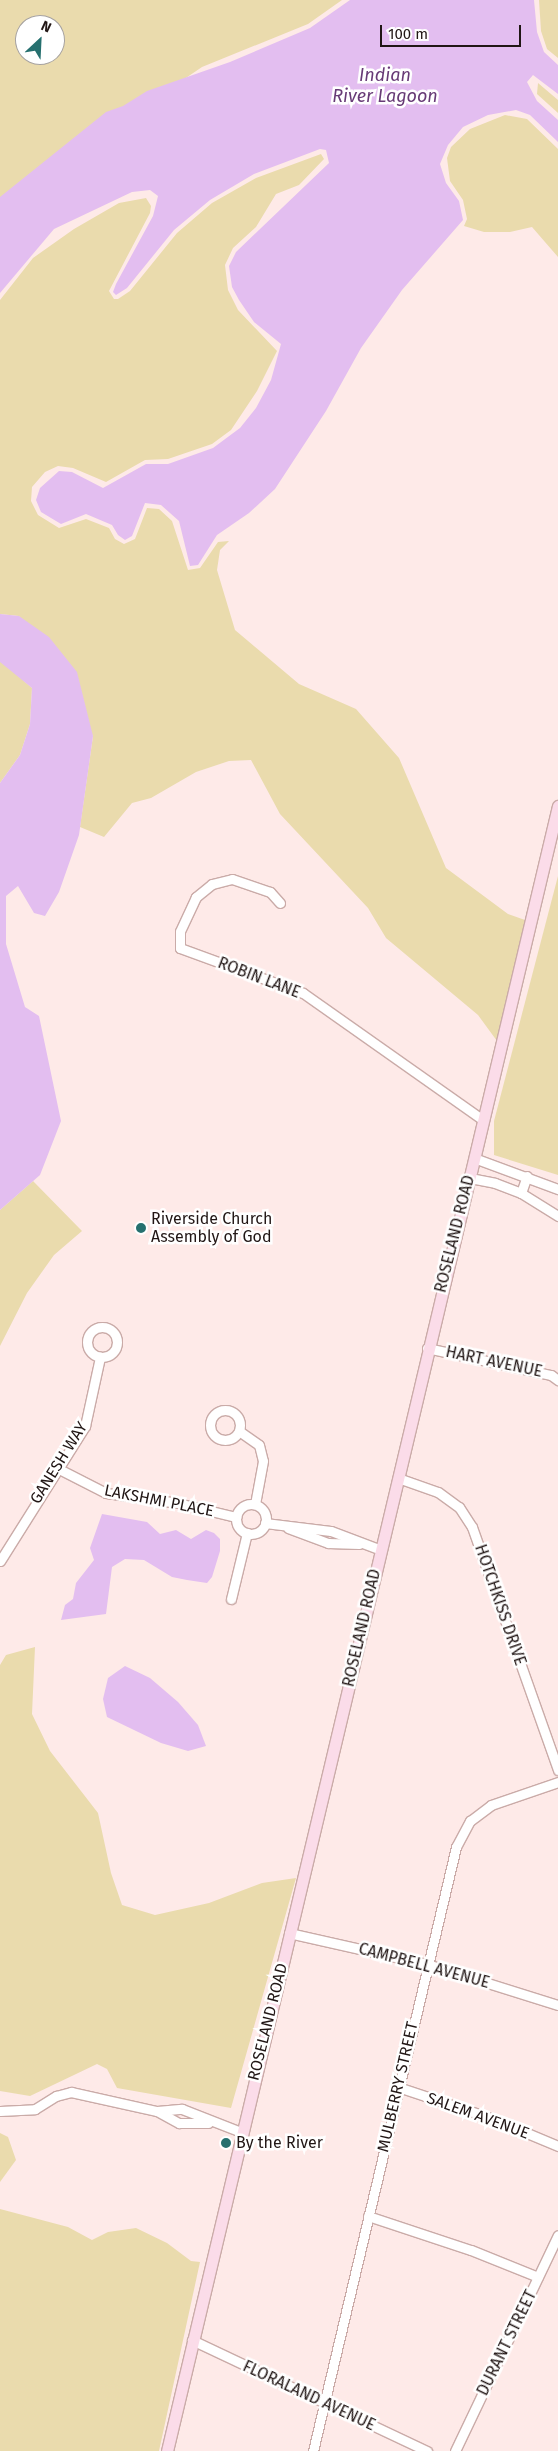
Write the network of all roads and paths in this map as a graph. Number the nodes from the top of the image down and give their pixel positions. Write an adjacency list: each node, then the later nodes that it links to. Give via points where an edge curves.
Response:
1 (558, 806): 3 (main road, ROSELAND ROAD)
2 (280, 903): 3 (street, ROBIN LANE, via 270,892 232,879 212,884 196,897 189,911 180,932 180,948 303,993)
3 (483, 1120): 4 (main road, ROSELAND ROAD)
4 (474, 1158): 5 (street); 6 (main road, ROSELAND ROAD)
5 (527, 1176): 7 (street); 8 (street)
6 (470, 1178): 8 (street); 10 (main road, ROSELAND ROAD)
7 (558, 1189)
8 (521, 1193): 9 (street)
9 (558, 1216)
10 (427, 1348): 12 (street, HART AVENUE, via 552,1374); 15 (main road, ROSELAND ROAD)
11 (100, 1357): 14 (street, GANESH WAY, via 84,1426)
12 (558, 1380)
13 (239, 1431): 16 (street, via 259,1445 263,1461)
14 (57, 1468): 17 (street, LAKSHMI PLACE, via 106,1493 178,1503); 27 (street, GANESH WAY)
15 (398, 1478): 26 (main road, ROSELAND ROAD); 29 (street, HOTCHKISS DRIVE, via 438,1492 459,1507 472,1527)
16 (255, 1504): 17 (street, via 243,1506); 18 (street, via 263,1510)
17 (236, 1516): 21 (street, via 238,1526)
18 (265, 1523): 19 (street); 21 (street, via 259,1531)
19 (286, 1527): 20 (street); 23 (street)
20 (319, 1528): 22 (street); 23 (street)
21 (247, 1533): 28 (street)
22 (341, 1535): 24 (street); 25 (street)
23 (316, 1540): 25 (street)
24 (359, 1544): 25 (street); 26 (street)
25 (339, 1545)
26 (381, 1550): 31 (main road, ROSELAND ROAD)
27 (0, 1561)
28 (231, 1600)
29 (558, 1770)
30 (558, 1782): 32 (street, MULBERRY STREET, via 491,1805 470,1821 456,1846)
31 (289, 1933): 32 (street, CAMPBELL AVENUE); 38 (main road, ROSELAND ROAD)
32 (426, 1964): 33 (street, CAMPBELL AVENUE); 34 (street, MULBERRY STREET)
33 (558, 2005)
34 (398, 2087): 39 (street, SALEM AVENUE, via 491,2118); 40 (street, MULBERRY STREET)
35 (0, 2111): 36 (street, via 34,2109 56,2096 71,2092)
36 (157, 2111): 37 (street, via 179,2123); 37 (street, via 182,2109)
37 (213, 2123): 38 (street)
38 (241, 2132): 43 (main road, ROSELAND ROAD)
39 (558, 2146)
40 (368, 2216): 42 (street, via 471,2250); 44 (street, MULBERRY STREET)
41 (558, 2235): 42 (street, DURANT STREET)
42 (538, 2277): 48 (street, DURANT STREET)
43 (192, 2340): 44 (street, FLORALAND AVENUE); 45 (main road, ROSELAND ROAD)
44 (324, 2403): 46 (street, MULBERRY STREET); 47 (street, FLORALAND AVENUE)
45 (167, 2451)
46 (314, 2451)
47 (426, 2451)
48 (455, 2451)

